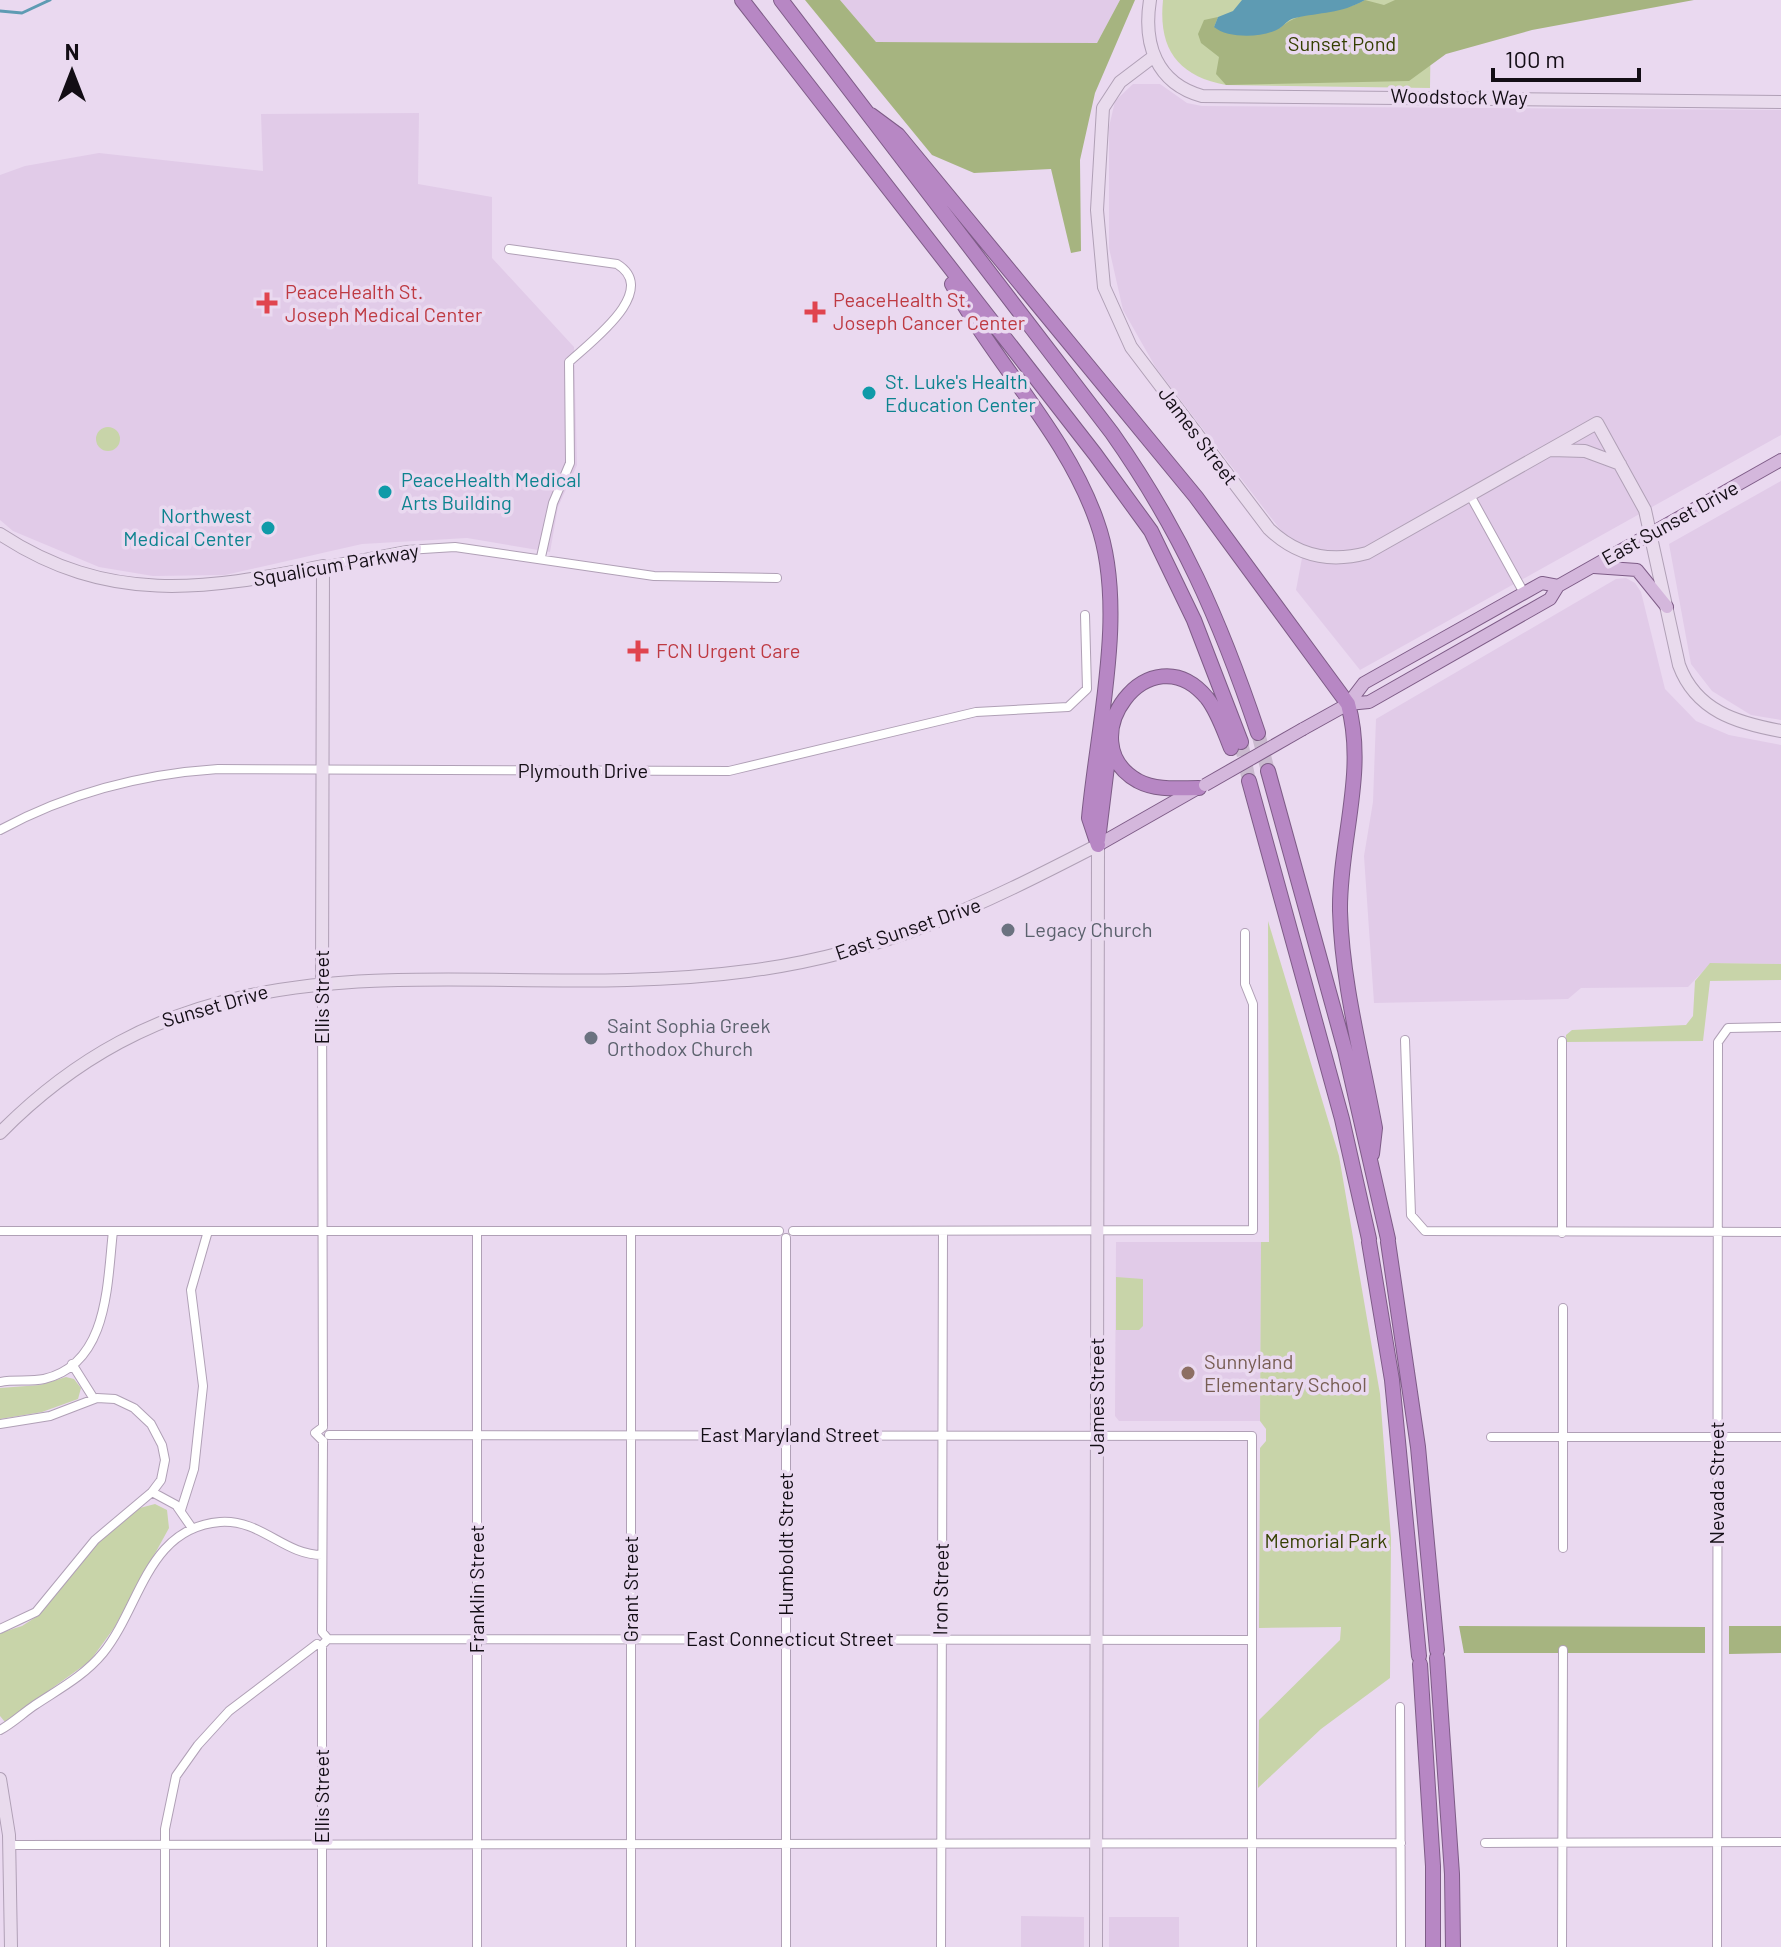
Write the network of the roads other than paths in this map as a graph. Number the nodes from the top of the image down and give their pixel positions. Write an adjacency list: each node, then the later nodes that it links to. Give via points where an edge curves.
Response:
1 (742, 0): 8 (highway)
2 (781, 0): 6 (highway)
3 (1150, 0): 4 (street, via 1147,30)
4 (1153, 57): 5 (street, Woodstock Way, via 1174,83 1213,97); 12 (street, James Street, via 1120,82 1103,108 1097,210 1099,262 1110,306 1145,367 1269,529 1300,551 1338,559 1367,553)
5 (1781, 102)
6 (871, 115): 23 (highway, via 898,135 1070,340 1196,497); 26 (highway, via 1156,497 1227,640)
7 (509, 249): 15 (street, via 617,264 631,281 630,298 569,362 570,463 553,503)
8 (946, 265): 25 (highway, via 1151,531 1194,620 1236,745 1193,685 1160,676 1132,689 1121,702); 32 (highway, via 952,286 1074,474 1103,541 1110,626 1089,818)
9 (1548, 450): 11 (street, via 1585,451); 11 (street, James Street, via 1597,423); 12 (street, James Street)
10 (1781, 460): 13 (main road, East Sunset Drive)
11 (1620, 464): 13 (street)
12 (1471, 497): 20 (street)
13 (1652, 533): 17 (main road, East Sunset Drive); 21 (street)
14 (0, 534): 16 (street, Squalicum Parkway, via 57,564 159,587 210,586)
15 (541, 557): 16 (street, Squalicum Parkway, via 440,548); 18 (street, Squalicum Parkway, via 654,576)
16 (323, 566): 27 (street, Ellis Street)
17 (1590, 567): 19 (main road, East Sunset Drive); 21 (main road, via 1637,570)
18 (777, 578)
19 (1558, 586): 20 (main road, East Sunset Drive, via 1542,583); 23 (main road, East Sunset Drive, via 1550,599 1382,695)
20 (1524, 593): 23 (main road, East Sunset Drive, via 1361,685)
21 (1667, 607): 24 (street, via 1679,665 1699,697 1735,722)
22 (1085, 615): 27 (street, Plymouth Drive, via 1087,689 1068,707 976,712 729,771)
23 (1348, 704): 30 (main road, East Sunset Drive, bridge); 39 (highway, via 1355,759 1340,913 1375,1128)
24 (1781, 731)
25 (1111, 733): 30 (highway, via 1118,760 1139,781 1160,787); 32 (highway)
26 (1258, 733)
27 (323, 770): 31 (street, Plymouth Drive, via 218,769 157,776 67,799); 34 (street, Ellis Street)
28 (1268, 771): 39 (highway)
29 (1249, 781): 108 (highway, via 1342,1119 1392,1380 1420,1660)
30 (1202, 786): 32 (main road, East Sunset Drive)
31 (0, 830)
32 (1098, 845): 34 (street, East Sunset Drive, via 942,921 865,947 776,967 641,981); 47 (street, James Street)
33 (1245, 933): 47 (street, via 1245,984 1253,1004 1253,1230)
34 (322, 982): 38 (street, Sunset Drive, via 217,1001 151,1025 67,1075); 43 (street, Ellis Street)
35 (1781, 1027): 48 (street, Nevada Street, via 1733,1027 1724,1030 1718,1042)
36 (1405, 1040): 51 (street, via 1411,1215 1417,1225 1434,1233)
37 (1562, 1041): 51 (street)
38 (0, 1133)
39 (1372, 1154): 109 (highway, via 1418,1447 1437,1654)
40 (0, 1231): 41 (street)
41 (113, 1231): 42 (street); 53 (street, via 98,1328 86,1352)
42 (208, 1231): 43 (street); 68 (street, via 191,1290 203,1386 194,1469)
43 (323, 1231): 44 (street); 57 (street, Ellis Street)
44 (477, 1231): 45 (street); 58 (street, Franklin Street)
45 (631, 1231): 50 (street); 59 (street, Grant Street)
46 (943, 1231): 47 (street); 50 (street); 61 (street, Iron Street)
47 (1097, 1231): 62 (street, James Street)
48 (1718, 1232): 49 (street); 51 (street); 65 (street, Nevada Street)
49 (1781, 1232)
50 (786, 1233): 60 (street, Humboldt Street)
51 (1562, 1233)
52 (1563, 1308): 64 (street)
53 (72, 1364): 54 (street, via 47,1378); 55 (street)
54 (0, 1382)
55 (94, 1399): 56 (street, via 50,1416); 67 (street, via 115,1399 134,1408 159,1437 164,1467)
56 (0, 1424)
57 (325, 1434): 58 (street, East Maryland Street); 71 (street, Ellis Street)
58 (477, 1435): 59 (street, East Maryland Street); 73 (street, Franklin Street)
59 (631, 1435): 60 (street, East Maryland Street); 74 (street, Grant Street)
60 (786, 1435): 61 (street, East Maryland Street); 76 (street, Humboldt Street)
61 (943, 1435): 62 (street, East Maryland Street); 77 (street, Iron Street)
62 (1097, 1436): 78 (street, James Street); 79 (street, East Maryland Street, via 1252,1436)
63 (1491, 1437): 64 (street)
64 (1563, 1437): 65 (street); 70 (street)
65 (1717, 1437): 66 (street); 92 (street, Nevada Street)
66 (1781, 1437)
67 (152, 1492): 68 (street); 72 (street, via 107,1527 36,1612)
68 (181, 1510): 69 (street)
69 (192, 1528): 71 (street, via 238,1523 265,1531 302,1554); 82 (street, via 154,1560 121,1627 94,1663)
70 (1563, 1548)
71 (322, 1555): 75 (street, Ellis Street)
72 (0, 1629)
73 (477, 1639): 74 (street, East Connecticut Street); 75 (street, East Connecticut Street); 94 (street, Franklin Street)
74 (631, 1639): 76 (street, East Connecticut Street); 95 (street, Grant Street)
75 (322, 1640): 93 (street, Ellis Street); 97 (street, via 246,1696 198,1745 171,1789)
76 (786, 1640): 77 (street, East Connecticut Street); 96 (street, Humboldt Street)
77 (941, 1640): 78 (street, East Connecticut Street); 86 (street, Iron Street)
78 (1096, 1640): 79 (street, East Connecticut Street); 87 (street, James Street)
79 (1252, 1640): 88 (street)
80 (1563, 1650): 91 (street)
81 (1400, 1707): 89 (street)
82 (0, 1730)
83 (0, 1779): 84 (street)
84 (6, 1839): 97 (street); 98 (street)
85 (1781, 1842): 92 (street)
86 (941, 1843): 87 (street); 96 (street); 104 (street, Iron Street)
87 (1096, 1843): 88 (street); 105 (street, James Street)
88 (1252, 1843): 89 (street); 106 (street)
89 (1401, 1843): 107 (street)
90 (1485, 1843): 91 (street)
91 (1563, 1843): 92 (street); 110 (street)
92 (1717, 1843): 111 (street, Nevada Street)
93 (322, 1844): 94 (street); 97 (street); 100 (street, Ellis Street)
94 (477, 1844): 95 (street); 101 (street, Franklin Street)
95 (631, 1844): 96 (street); 102 (street, Grant Street)
96 (786, 1844): 103 (street, Humboldt Street)
97 (164, 1845): 99 (street)
98 (11, 1947)
99 (165, 1947)
100 (322, 1947)
101 (477, 1947)
102 (631, 1947)
103 (786, 1947)
104 (941, 1947)
105 (1096, 1947)
106 (1252, 1947)
107 (1401, 1947)
108 (1433, 1947)
109 (1453, 1947)
110 (1562, 1947)
111 (1717, 1947)

